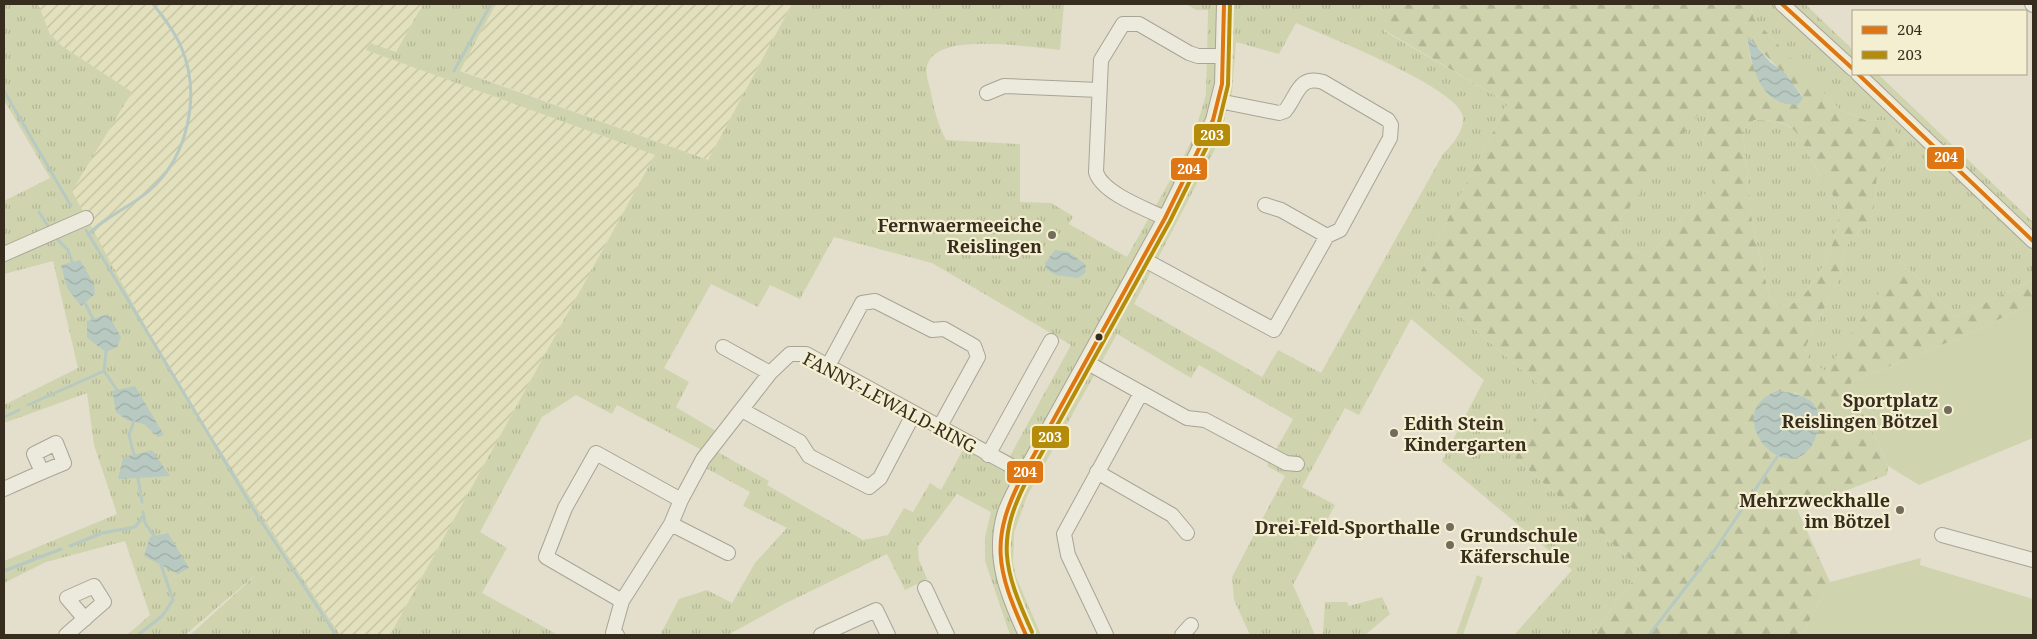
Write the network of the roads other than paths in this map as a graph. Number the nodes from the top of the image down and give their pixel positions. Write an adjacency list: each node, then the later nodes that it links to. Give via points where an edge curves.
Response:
1 (1224, 4): 3 (street)
2 (1782, 4): 4 (street)
3 (1223, 56): 6 (street, via 1198,56 1139,24 1123,24 1101,60); 8 (street)
4 (1852, 68)
5 (1859, 75): 13 (street)
6 (1099, 90): 7 (street, via 1004,86); 11 (street, via 1098,178 1108,189)
7 (986, 93)
8 (1219, 101): 11 (street, via 1194,163); 12 (street, via 1285,111 1301,85 1314,79 1388,120 1390,138 1340,230)
9 (1265, 205): 12 (street, via 1281,210)
10 (86, 218): 14 (street)
11 (1166, 218): 15 (street)
12 (1327, 236): 15 (street, via 1274,330)
13 (2033, 241)
14 (4, 254)
15 (1143, 259): 18 (street)
16 (1051, 341): 25 (street, FANNY-LEWALD-RING)
17 (724, 347): 20 (street)
18 (1086, 362): 21 (street); 29 (street)
19 (828, 366): 20 (street, FANNY-LEWALD-RING, via 797,352 784,358); 23 (street, FANNY-LEWALD-RING); 24 (street, via 862,303 875,301 932,330 944,329 974,346 978,357)
20 (770, 373): 22 (street, FANNY-LEWALD-RING)
21 (1141, 393): 26 (street, via 1186,418 1205,420 1286,463); 28 (street)
22 (742, 410): 23 (street, via 800,442 809,456 869,487 880,478); 31 (street, FANNY-LEWALD-RING, via 703,460)
23 (913, 414): 24 (street, FANNY-LEWALD-RING)
24 (939, 428): 25 (street, FANNY-LEWALD-RING)
25 (988, 455): 29 (street, FANNY-LEWALD-RING)
26 (1297, 464)
27 (42, 472): 30 (street)
28 (1097, 472): 33 (street, via 1172,515); 46 (street, via 1067,525 1064,543)
29 (1024, 474): 45 (street, via 1005,512 1000,549 1006,588)
30 (4, 489)
31 (681, 500): 32 (street, FANNY-LEWALD-RING); 38 (street, via 596,453 565,508 546,557)
32 (671, 524): 35 (street); 38 (street, FANNY-LEWALD-RING)
33 (1187, 533)
34 (1942, 535): 36 (street)
35 (728, 553)
36 (2033, 560)
37 (925, 588): 44 (street)
38 (622, 601): 41 (street, FANNY-LEWALD-RING, via 613,633)
39 (85, 619): 40 (street)
40 (66, 635)
41 (617, 635)
42 (821, 635): 43 (street, via 876,610)
43 (888, 635)
44 (947, 635)
45 (1026, 635)
46 (1106, 635)

